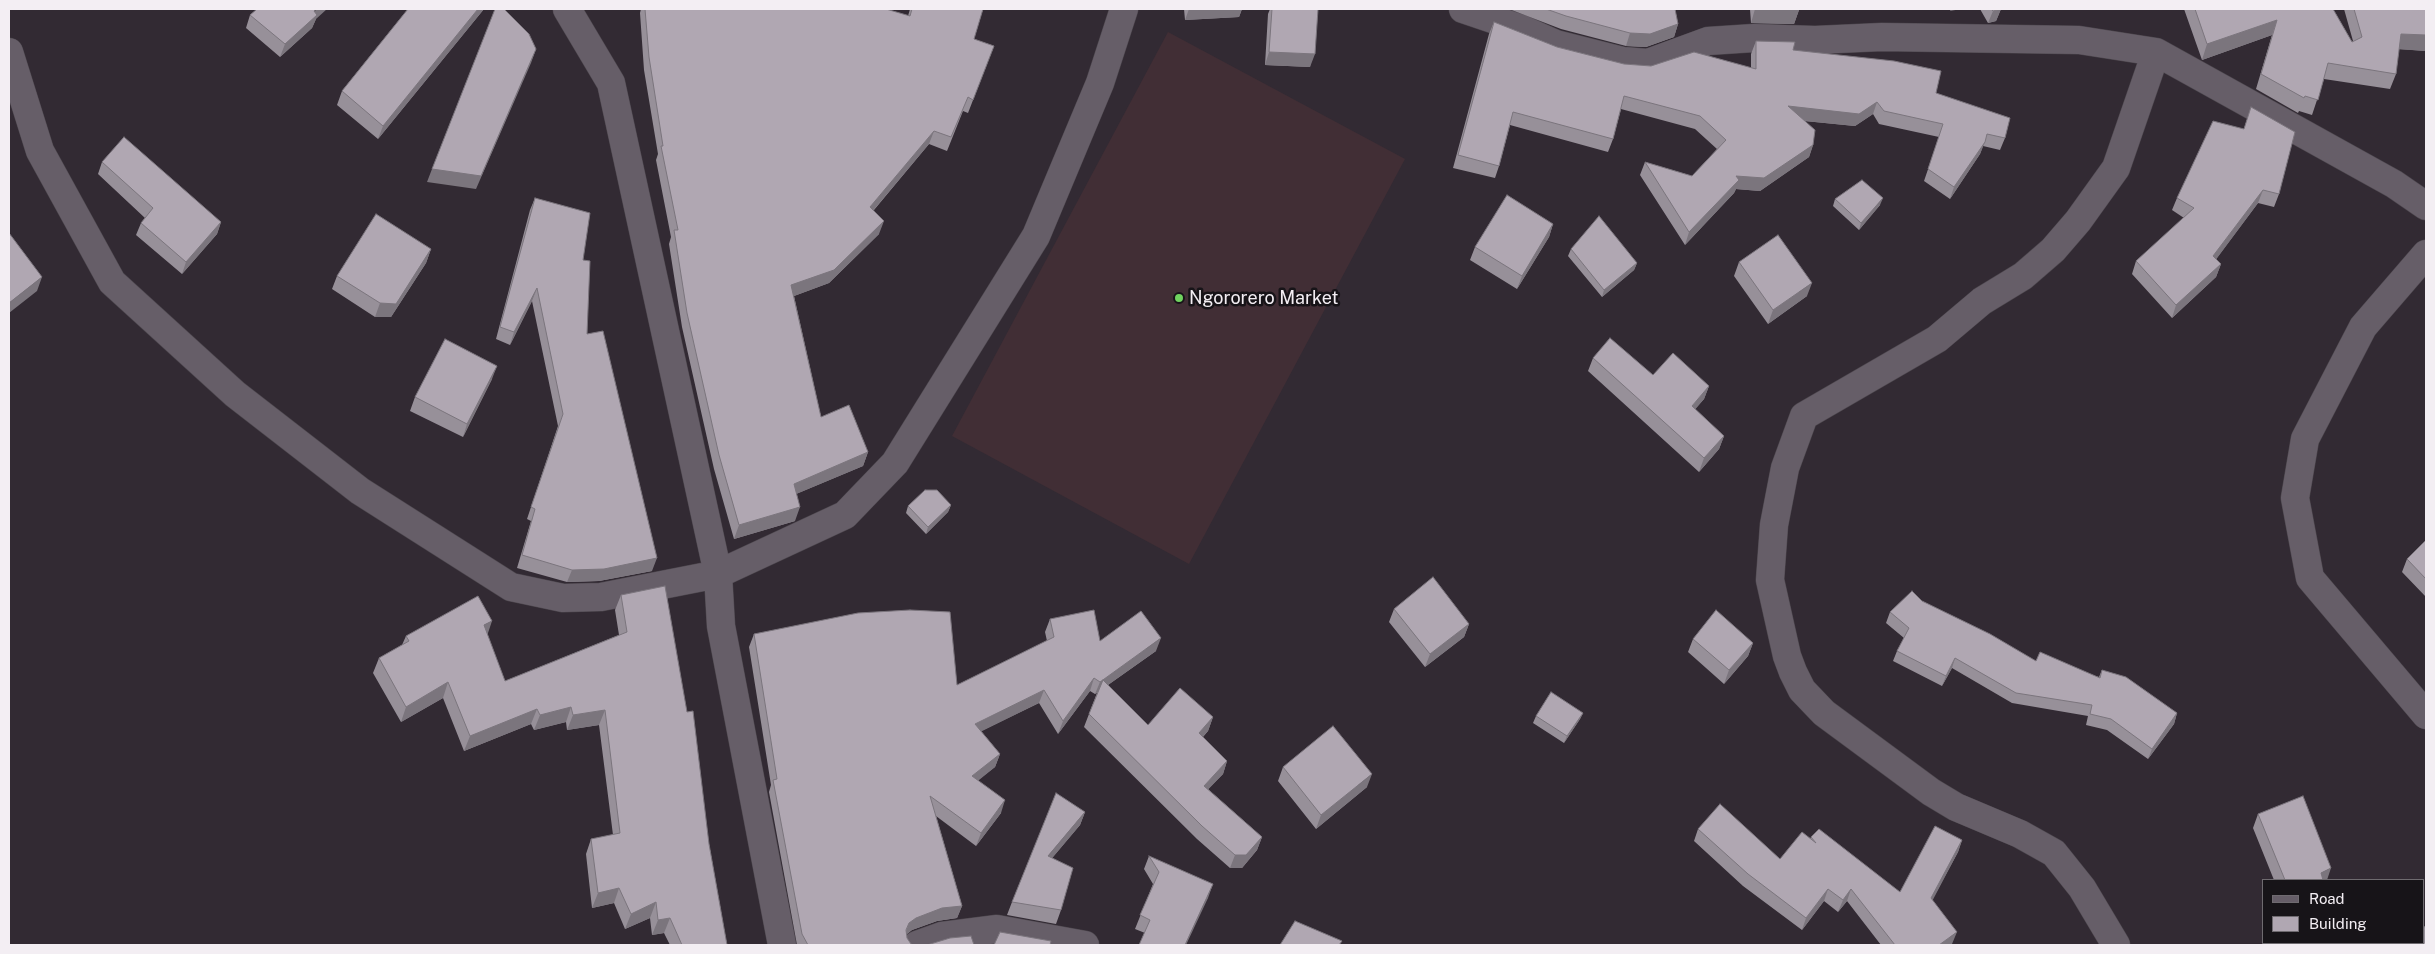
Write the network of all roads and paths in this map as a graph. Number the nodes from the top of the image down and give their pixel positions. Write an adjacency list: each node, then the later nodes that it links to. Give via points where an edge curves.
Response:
1 (567, 9): 8 (street, via 611,83)
2 (1124, 9): 8 (street, via 1100,84 1036,236 895,463 846,515)
3 (1463, 9): 5 (street, via 1556,44 1623,61 1648,63 1708,41 1754,38 2079,40)
4 (9, 52): 8 (street, via 40,151 112,282 235,394 360,491 511,587 563,598 601,597)
5 (2156, 52): 6 (street, via 2394,184); 13 (street, via 2116,168 2053,250 2023,276 1982,301 1937,339 1804,416 1785,468 1774,525 1770,580 1786,656 1802,690 1824,713 1931,792 2054,853 2082,888)
6 (2426, 206)
7 (2426, 254): 9 (street, via 2363,327 2305,439 2295,498 2310,578)
8 (718, 574): 10 (street, via 721,626)
9 (2426, 715)
10 (782, 945)
11 (917, 945): 12 (street, via 942,936 997,930)
12 (1085, 945)
13 (2116, 945)

